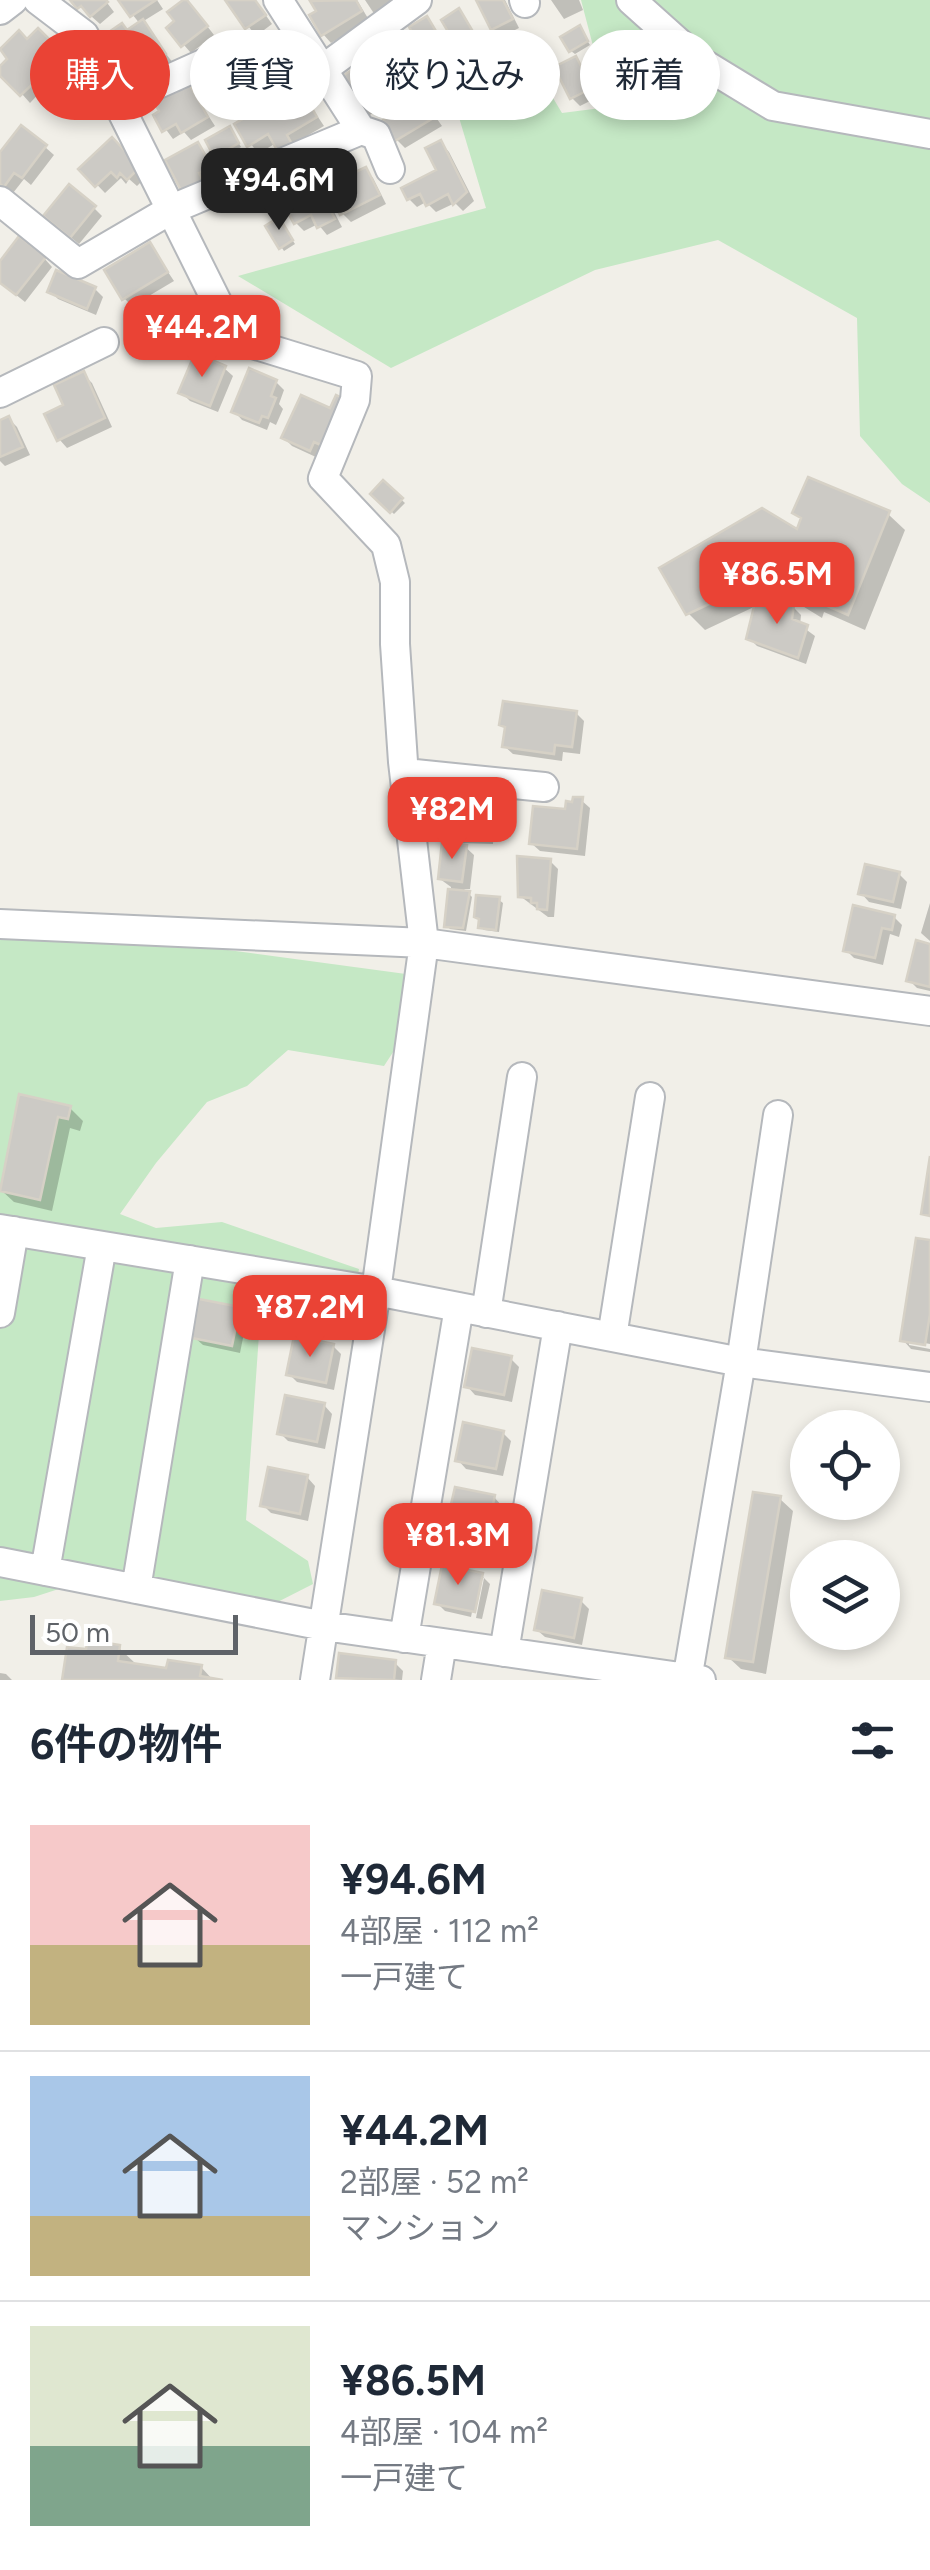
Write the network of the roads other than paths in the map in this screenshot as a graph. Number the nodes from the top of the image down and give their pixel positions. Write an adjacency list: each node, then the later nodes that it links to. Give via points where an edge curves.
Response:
1 (12, 0): 6 (street)
2 (38, 0): 7 (street)
3 (278, 0): 8 (street)
4 (416, 0): 9 (street)
5 (631, 0): 13 (street, via 699,61 773,106)
6 (0, 10)
7 (77, 30)
8 (297, 30)
9 (330, 64)
10 (330, 82): 12 (street)
11 (127, 120): 16 (street)
12 (362, 130): 14 (street, via 376,135); 16 (street)
13 (930, 134)
14 (390, 170)
15 (0, 201): 16 (street, via 78,264)
16 (172, 210): 19 (street, via 230,330 256,345 357,376 356,400 324,478 386,545 395,582)
17 (104, 342): 18 (street)
18 (0, 393)
19 (405, 773): 20 (street); 22 (street)
20 (544, 787)
21 (0, 924): 22 (street)
22 (424, 942): 23 (street); 30 (street)
23 (930, 1011)
24 (522, 1076): 31 (street)
25 (650, 1097): 34 (street)
26 (778, 1116): 35 (street)
27 (7, 1230): 28 (street); 32 (street)
28 (102, 1246): 29 (street); 38 (street)
29 (190, 1260): 30 (street); 39 (street)
30 (376, 1292): 31 (street); 40 (street)
31 (472, 1310): 33 (street); 41 (street)
32 (0, 1314)
33 (558, 1326): 34 (street); 43 (street)
34 (612, 1337): 35 (street)
35 (741, 1362): 36 (street); 45 (street)
36 (930, 1387)
37 (0, 1562): 38 (street)
38 (45, 1571): 39 (street)
39 (136, 1589): 40 (street)
40 (324, 1626): 41 (street); 46 (street)
41 (404, 1638): 42 (street)
42 (442, 1643): 43 (street); 47 (street)
43 (504, 1652): 44 (street)
44 (548, 1669): 45 (street)
45 (692, 1679)
46 (315, 1680)
47 (436, 1680)

